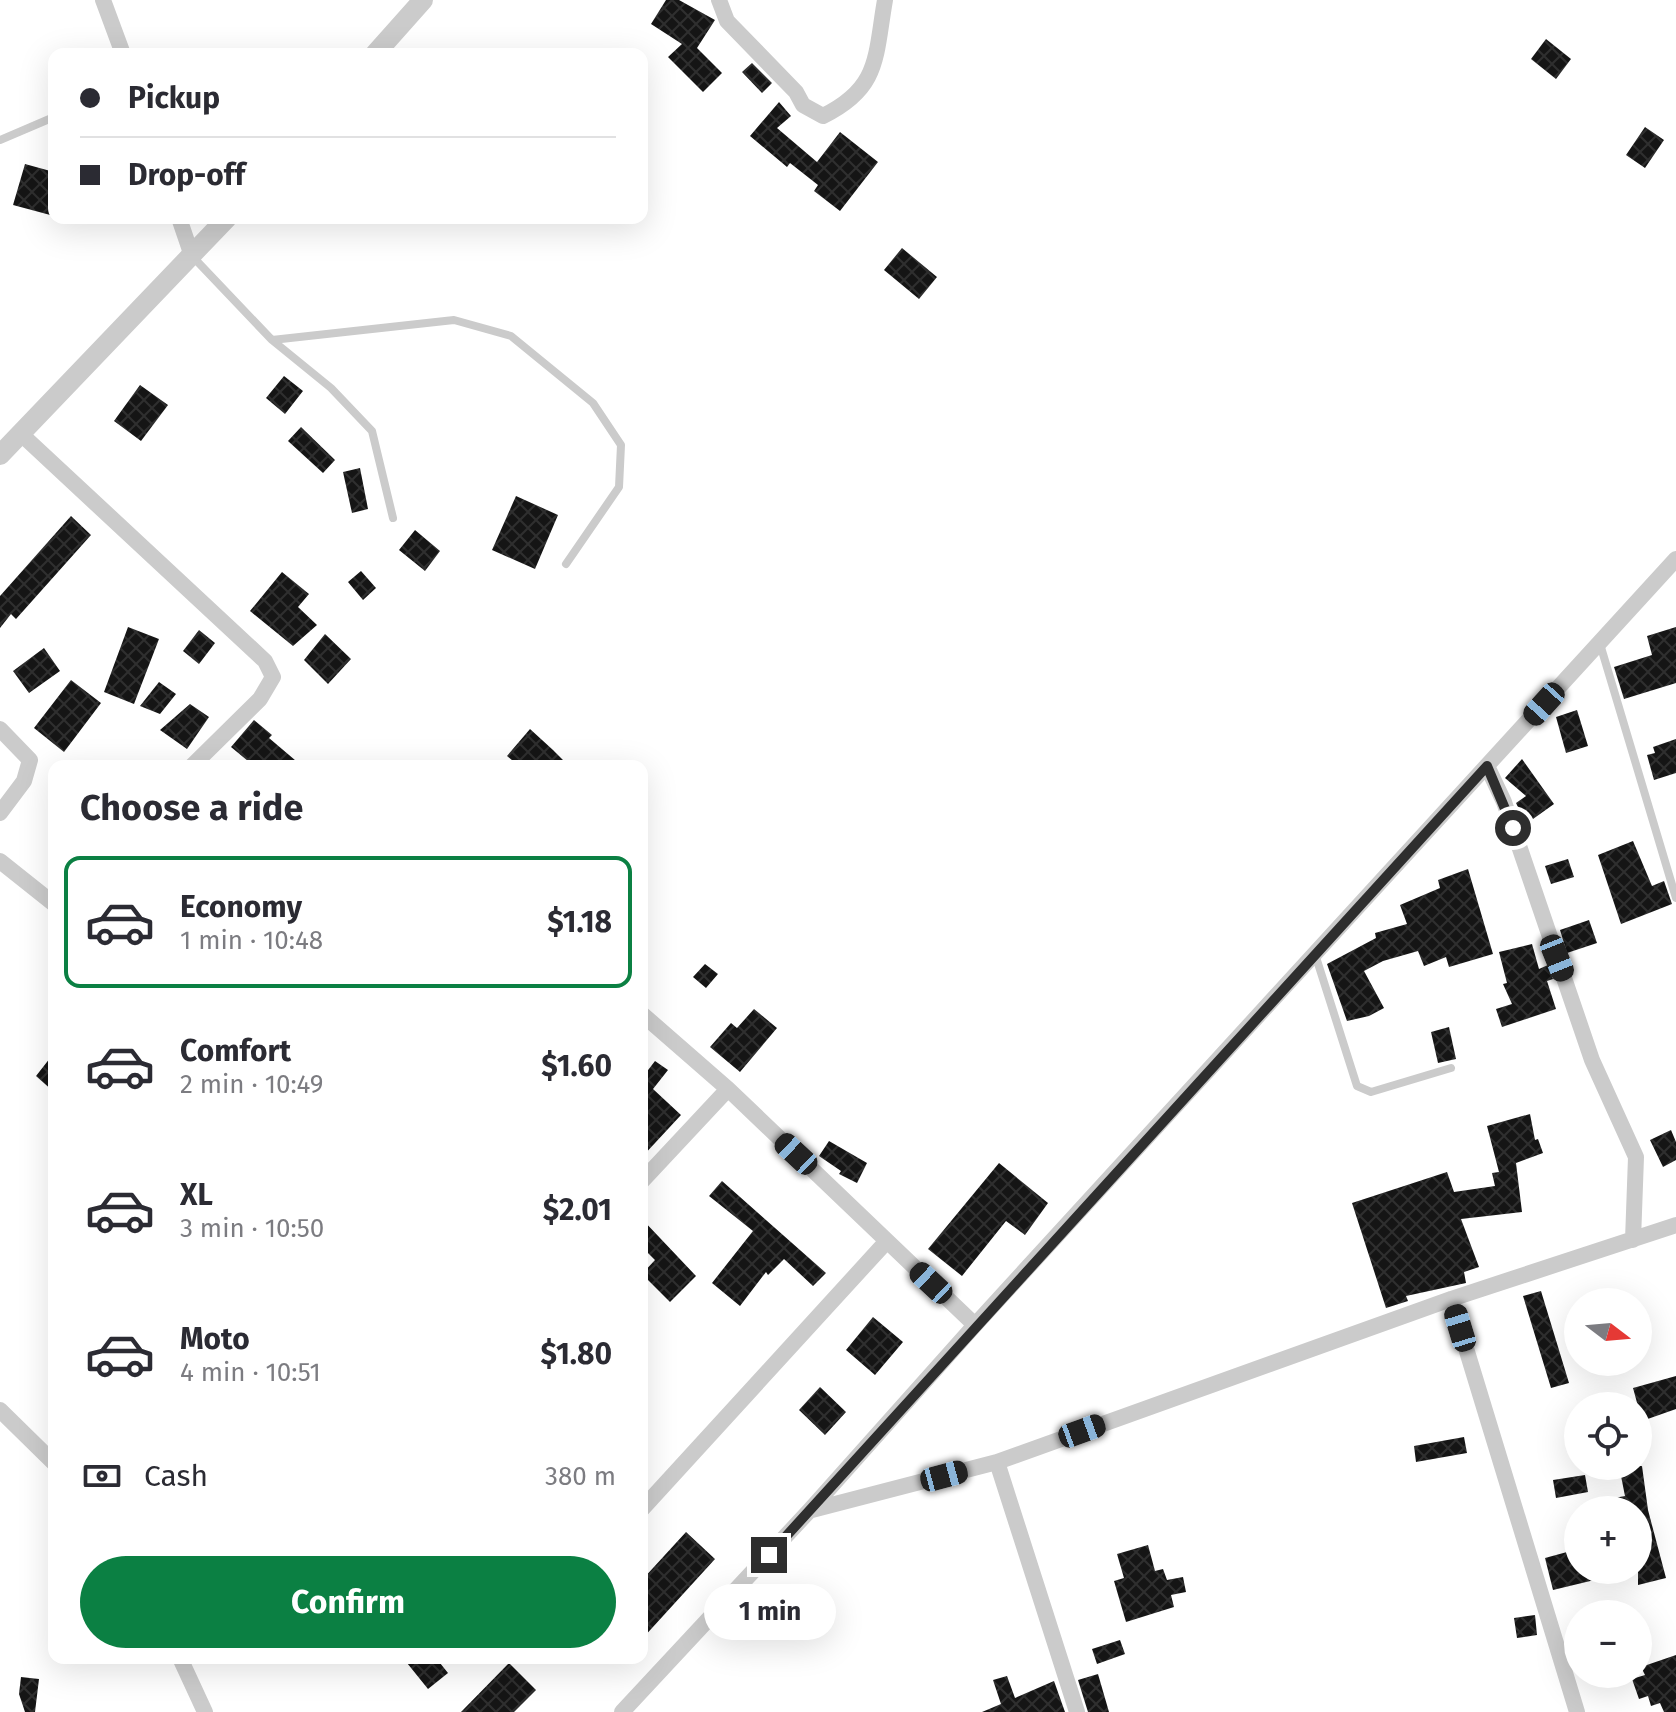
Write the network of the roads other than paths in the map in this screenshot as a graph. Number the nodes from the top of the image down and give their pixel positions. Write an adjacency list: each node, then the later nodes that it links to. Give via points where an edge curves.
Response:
1 (103, 0): 5 (street)
2 (423, 0): 6 (street)
3 (719, 0): 4 (street, via 727,21 803,105 823,116 849,103 871,77)
4 (885, 0)
5 (121, 48)
6 (380, 48)
7 (48, 120): 8 (lane)
8 (0, 140)
9 (181, 224): 11 (street)
10 (221, 224): 11 (street)
11 (192, 256): 12 (lane); 13 (street)
12 (272, 340): 15 (lane, via 331,388 372,431); 17 (lane, via 454,320 511,336 593,403 621,445 619,487)
13 (20, 433): 14 (street); 20 (street, via 265,661 273,677 260,699)
14 (0, 455)
15 (393, 518)
16 (1676, 559): 18 (street)
17 (566, 564)
18 (1600, 643): 21 (street); 24 (lane)
19 (0, 729): 22 (street, via 30,760 24,781)
20 (198, 760)
21 (1487, 766): 26 (street); 32 (street, via 1592,1060 1636,1157)
22 (0, 813)
23 (0, 861): 25 (street)
24 (1676, 898)
25 (48, 899)
26 (1315, 954): 28 (lane, via 1357,1086 1371,1092); 35 (street)
27 (648, 1020): 29 (street)
28 (1451, 1068)
29 (728, 1089): 30 (street); 33 (street)
30 (648, 1175)
31 (1676, 1225): 32 (street)
32 (1633, 1240): 34 (street)
33 (887, 1241): 35 (street); 39 (street)
34 (1451, 1299): 38 (street); 45 (street)
35 (975, 1325): 40 (street)
36 (0, 1410): 37 (street)
37 (48, 1457)
38 (997, 1462): 40 (street); 44 (street)
39 (648, 1502)
40 (810, 1510): 43 (street)
41 (183, 1664): 42 (street)
42 (205, 1712)
43 (622, 1712)
44 (1077, 1712)
45 (1577, 1712)

